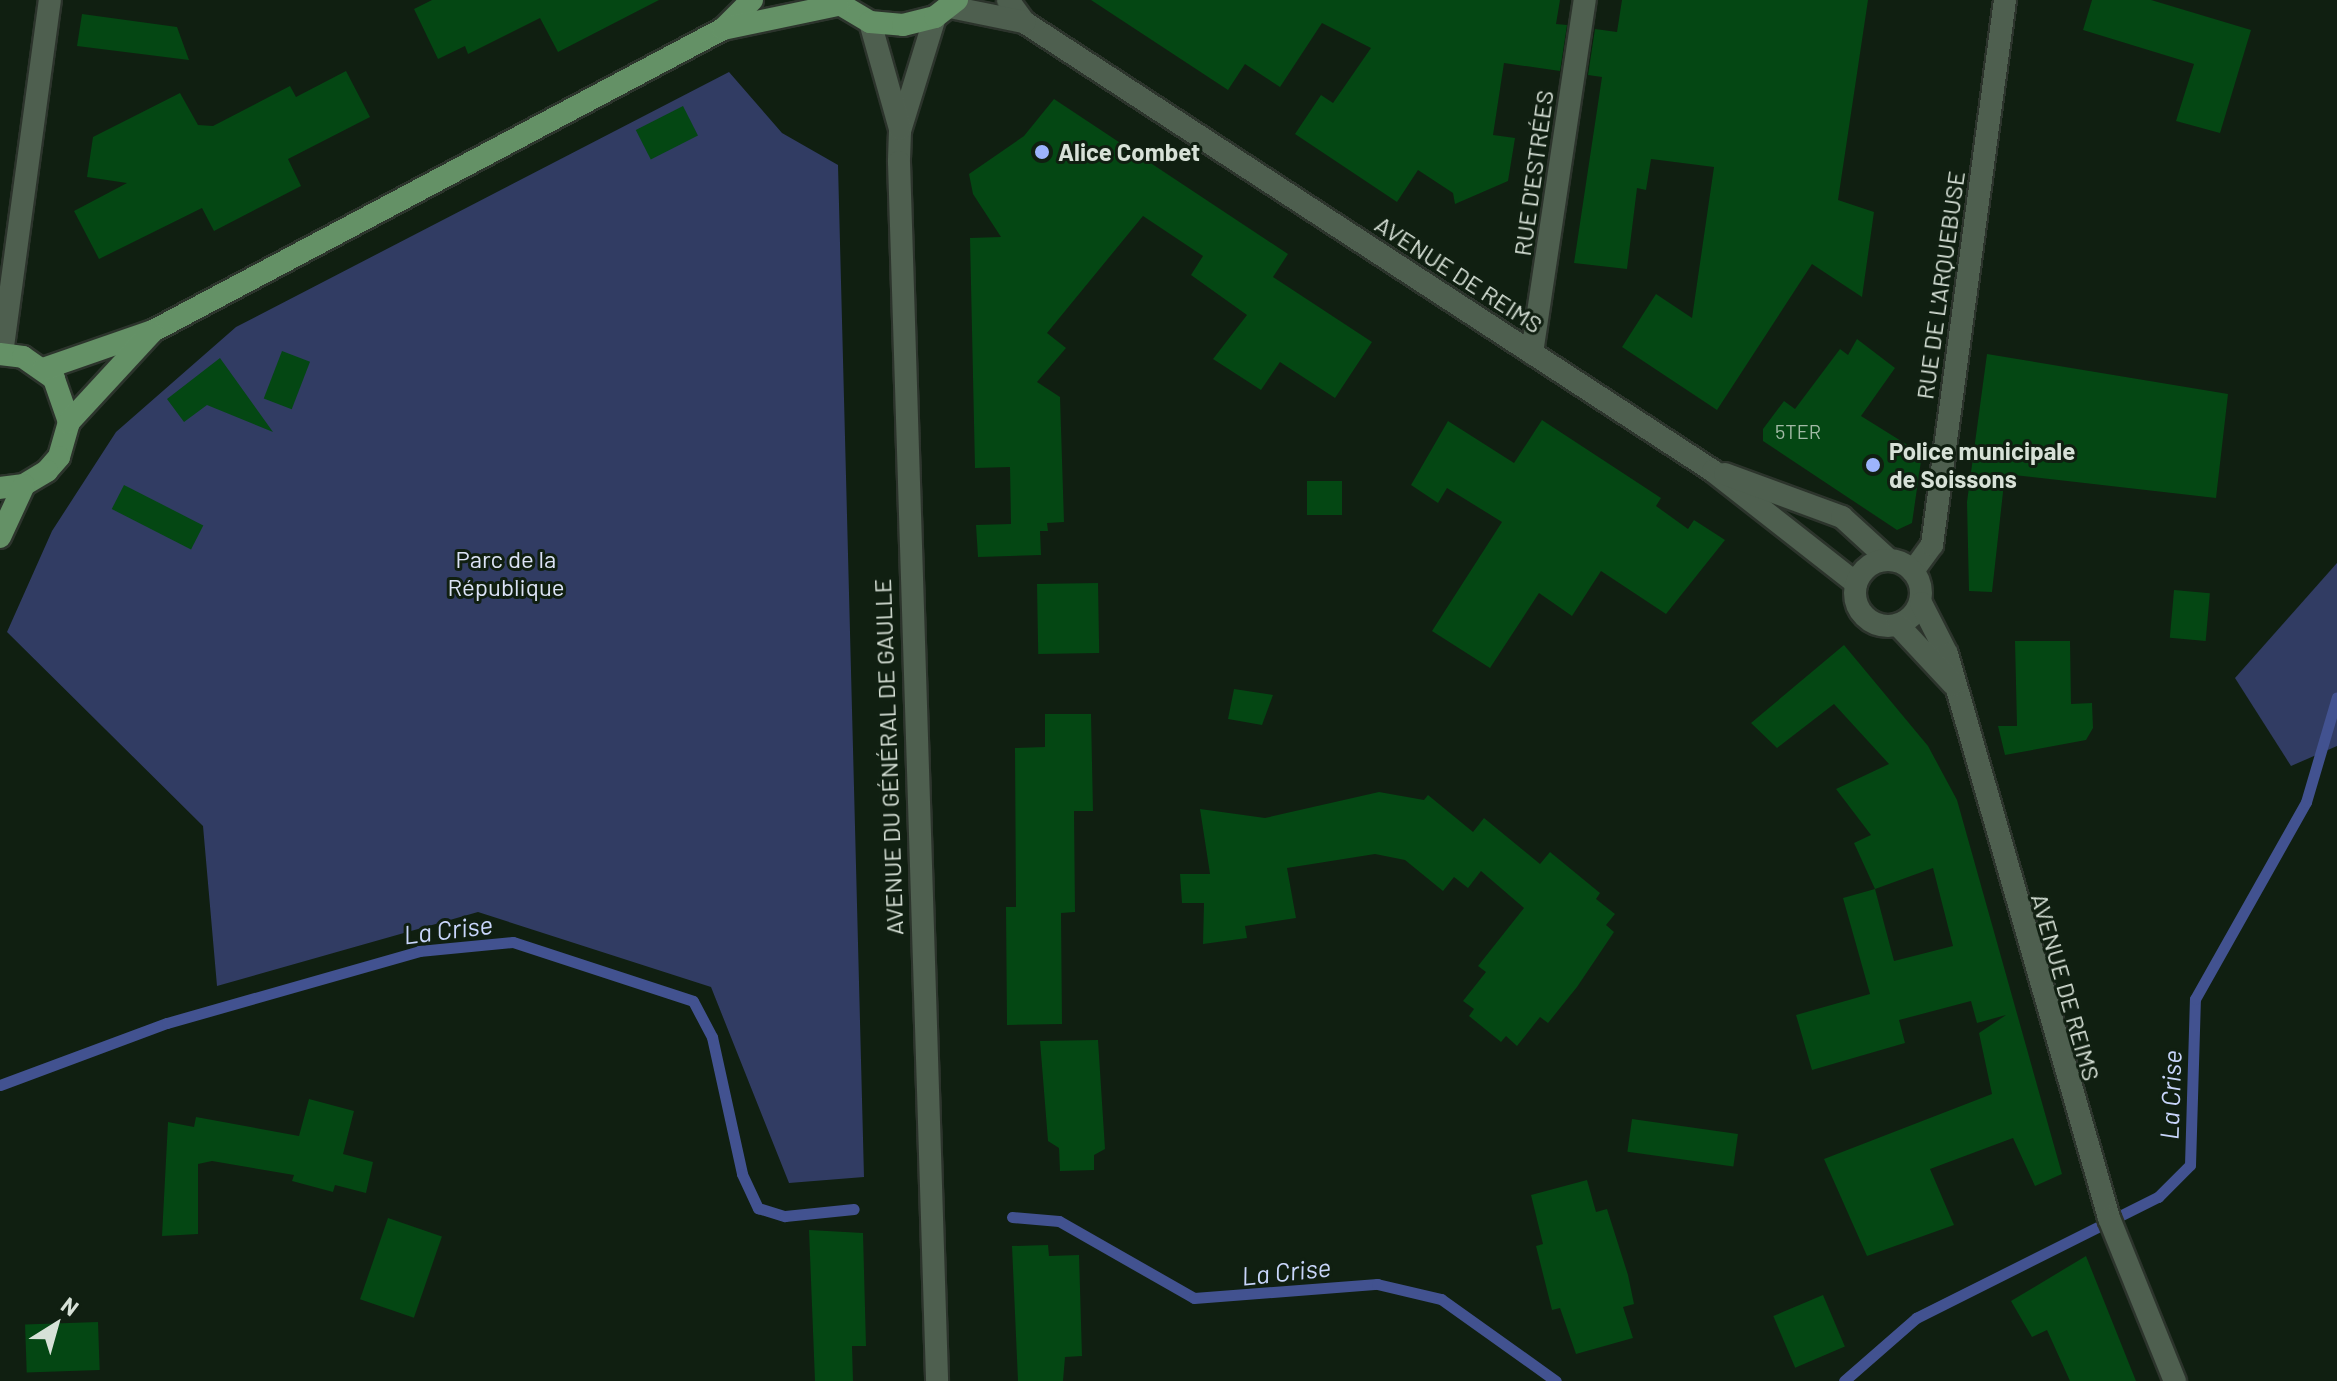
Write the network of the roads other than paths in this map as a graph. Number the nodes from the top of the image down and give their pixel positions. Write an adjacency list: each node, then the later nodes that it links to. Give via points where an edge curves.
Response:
1 (50, 0): 14 (street)
2 (752, 0): 10 (main road)
3 (1008, 0): 9 (street, AVENUE DE REIMS)
4 (1585, 0): 13 (street, RUE D'ESTRÉES)
5 (2005, 0): 22 (street, RUE DE L'ARQUEBUSE, via 1932,545)
6 (835, 2): 8 (main road); 10 (main road)
7 (947, 8): 8 (main road, via 903,25); 9 (street, AVENUE DE REIMS); 11 (street, AVENUE DU GÉNÉRAL DE GAULLE)
8 (870, 22): 11 (street, AVENUE DU GÉNÉRAL DE GAULLE)
9 (1024, 22): 13 (street, AVENUE DE REIMS)
10 (723, 29): 12 (main road)
11 (900, 131): 27 (street, AVENUE DU GÉNÉRAL DE GAULLE, via 920,968)
12 (153, 331): 15 (main road); 16 (main road)
13 (1532, 353): 17 (street, AVENUE DE REIMS)
14 (1, 354): 15 (main road)
15 (43, 369): 16 (main road, via 62,393)
16 (69, 422): 18 (main road, via 59,457)
17 (1713, 471): 21 (street, via 1822,507 1866,533); 23 (street, AVENUE DE REIMS)
18 (24, 485): 19 (main road); 20 (main road)
19 (0, 488)
20 (0, 537)
21 (1888, 559): 22 (street); 23 (street, via 1869,566)
22 (1913, 571): 24 (street)
23 (1856, 583): 25 (street, via 1856,603 1868,620)
24 (1921, 603): 25 (street); 26 (street, AVENUE DE REIMS, via 1947,654)
25 (1898, 625): 26 (street)
26 (1954, 685): 28 (street, AVENUE DE REIMS, via 2109,1218)
27 (937, 1381)
28 (2175, 1381)

